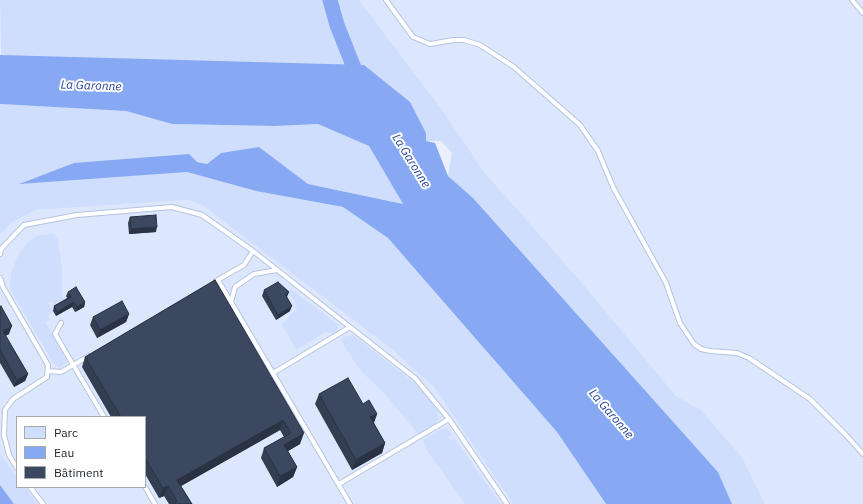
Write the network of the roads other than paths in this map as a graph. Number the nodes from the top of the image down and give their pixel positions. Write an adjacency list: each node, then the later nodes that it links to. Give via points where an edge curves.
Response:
1 (386, 0): 19 (lane, via 413,36 430,44 464,40 480,45 514,67 580,125 598,151 613,186 666,283 680,323 694,344 701,349 737,353 749,358 810,399)
2 (852, 0): 3 (lane)
3 (863, 13)
4 (253, 251): 5 (lane, via 202,215 172,208 77,216 24,225 1,249); 6 (lane); 8 (lane, via 244,265)
5 (0, 254)
6 (277, 270): 10 (lane, via 254,274 235,287); 12 (lane)
7 (0, 278): 15 (lane, via 48,366)
8 (218, 280): 9 (lane); 10 (lane)
9 (211, 284)
10 (231, 302): 16 (lane)
11 (61, 323): 14 (lane, via 55,334)
12 (350, 327): 16 (lane); 18 (lane, via 416,378)
13 (92, 354): 14 (lane)
14 (73, 365): 15 (lane, via 61,372); 17 (lane)
15 (48, 371): 20 (lane, via 47,377 13,399 5,410 4,435 9,455)
16 (273, 374): 21 (lane)
17 (103, 416)
18 (449, 420): 21 (lane); 27 (lane)
19 (863, 454)
20 (16, 466)
21 (339, 484): 26 (lane)
22 (31, 488): 24 (lane)
23 (146, 488): 25 (lane)
24 (43, 504)
25 (155, 504)
26 (350, 504)
27 (507, 504)

